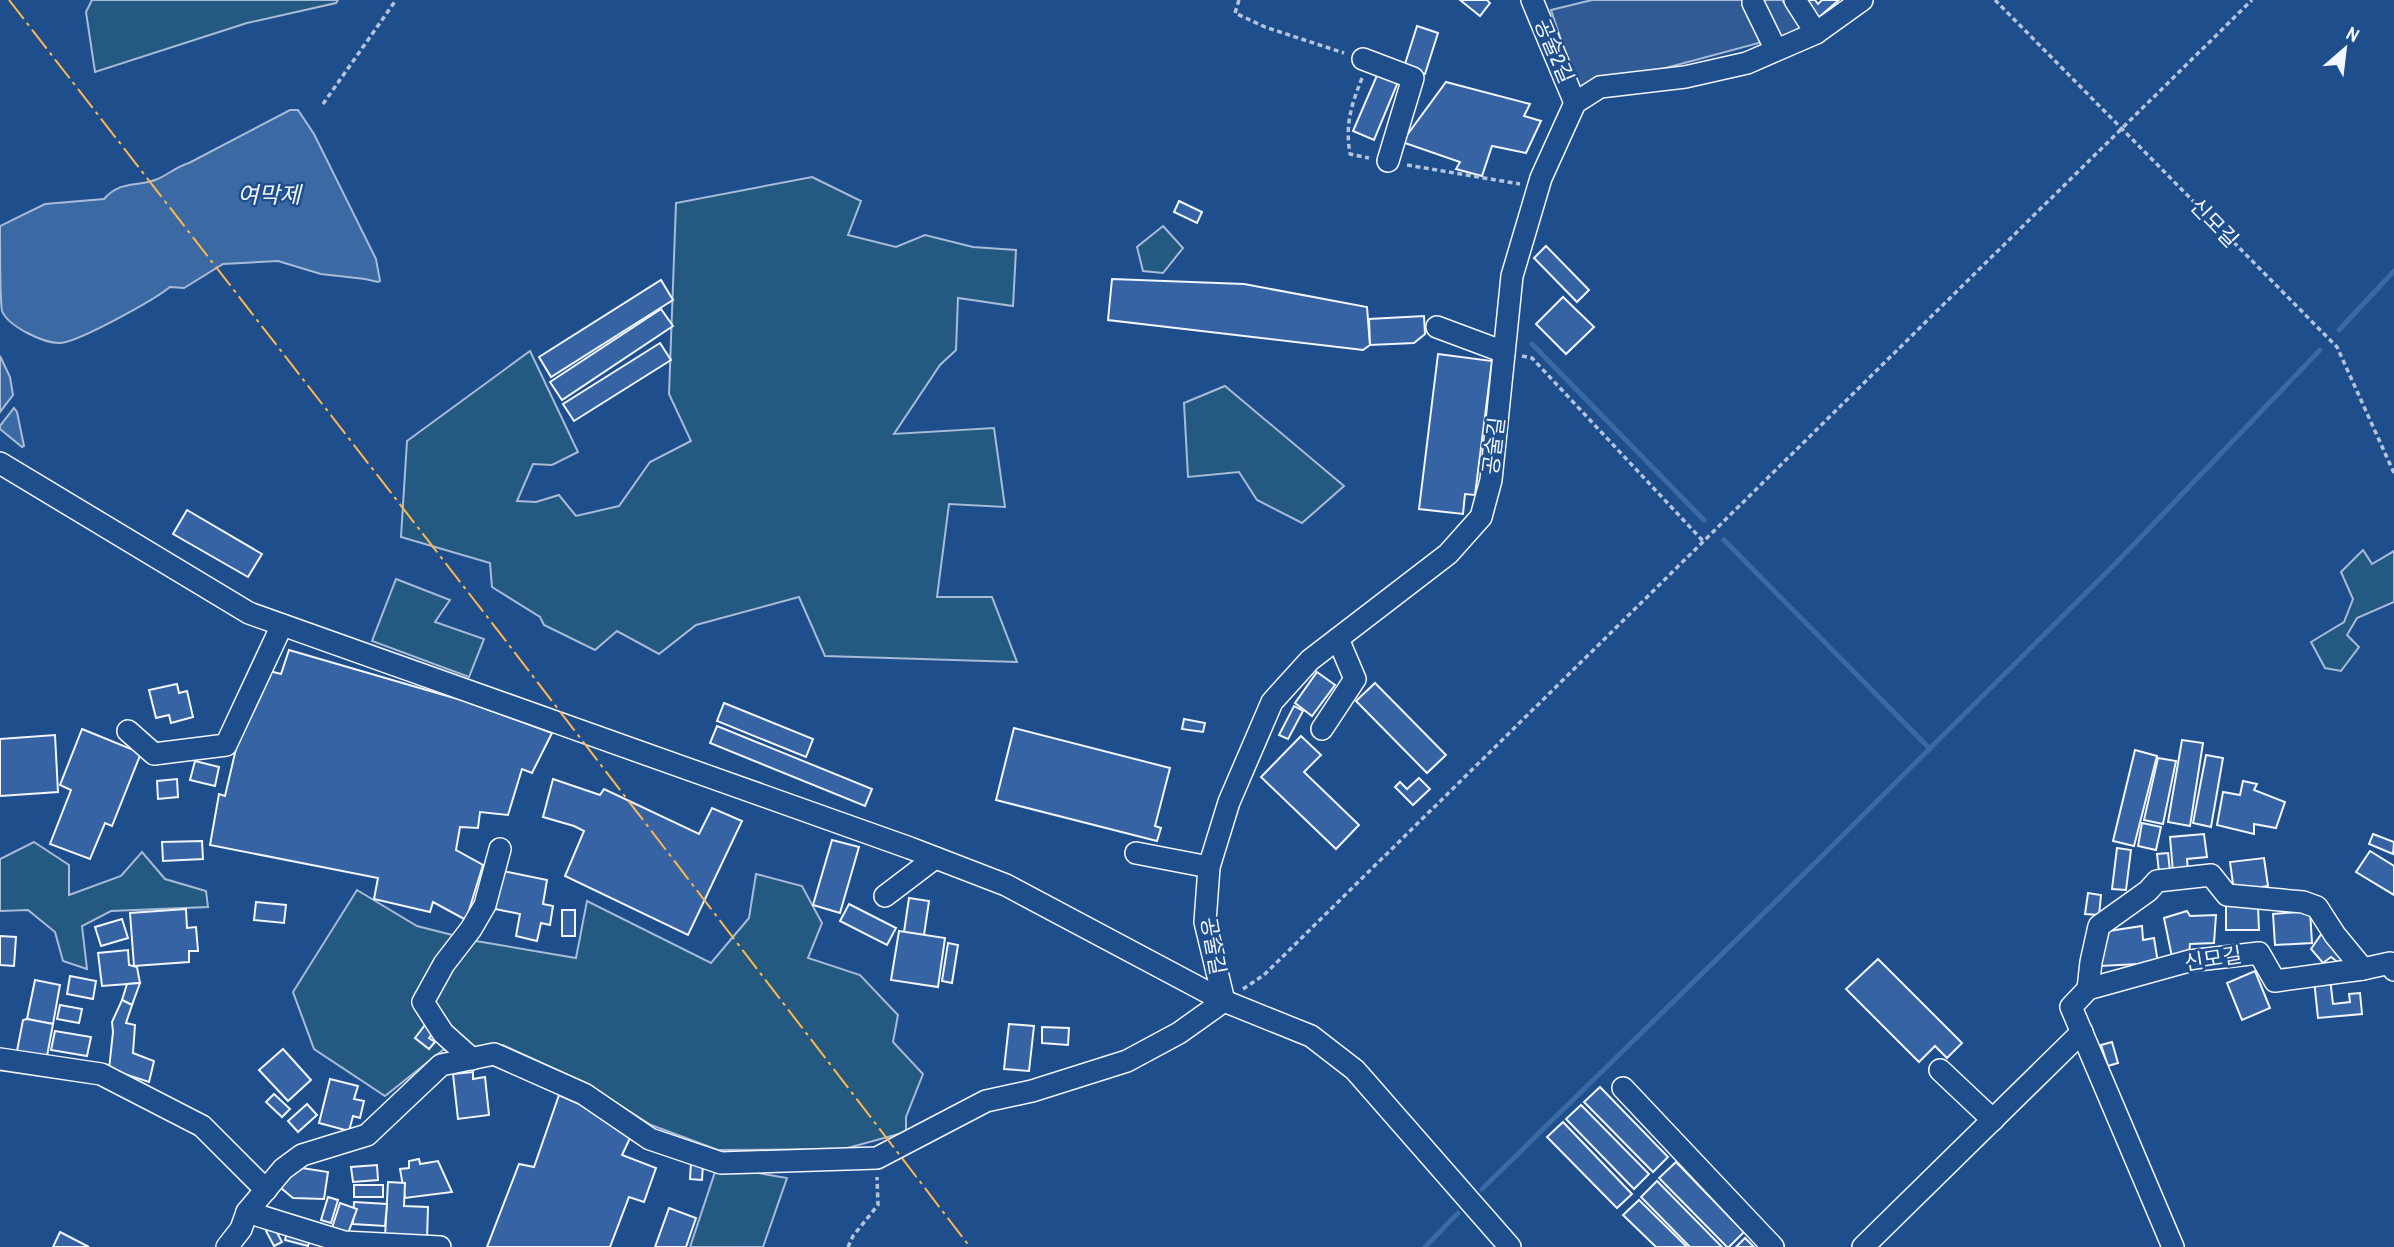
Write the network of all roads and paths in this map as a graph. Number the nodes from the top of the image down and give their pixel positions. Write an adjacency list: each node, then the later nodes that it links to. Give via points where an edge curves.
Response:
1 (396, 0): 13 (path)
2 (1239, 0): 11 (path, via 1235,13)
3 (1532, 0): 12 (street, 공술2길)
4 (1794, 0): 9 (street)
5 (1862, 0): 9 (street)
6 (1995, 0): 14 (path, 신모길)
7 (2252, 0): 14 (path)
8 (1753, 4): 10 (street)
9 (1816, 33): 10 (street)
10 (1776, 50): 12 (street, via 1747,63 1685,77 1600,87)
11 (1363, 60): 15 (path, via 1365,70 1349,113 1350,154); 15 (street, via 1413,78)
12 (1575, 103): 16 (street, 공술길)
13 (323, 104)
14 (2122, 129): 20 (path, 신모길, via 2337,348); 21 (path)
15 (1388, 161): 16 (path)
16 (1538, 187): 18 (street, 공술길, via 1512,276)
17 (1437, 327): 18 (street)
18 (1504, 352): 21 (path, via 1532,358); 23 (street, 공술길, via 1491,480 1481,517 1448,554)
19 (0, 464): 22 (street, via 249,613)
20 (2394, 473)
21 (1703, 541): 34 (path, via 1264,975)
22 (282, 625): 25 (street, via 226,745 154,754); 28 (street)
23 (1338, 639): 24 (street, via 1355,678); 29 (street, 공술길, via 1310,660 1272,702 1230,802)
24 (1322, 729)
25 (128, 731)
26 (500, 849): 37 (street, via 485,905 443,964 423,1002 443,1033)
27 (1136, 853): 29 (street)
28 (935, 858): 30 (street); 34 (street, via 1006,885)
29 (1209, 867): 34 (street, 공술길, via 1205,922)
30 (886, 896)
31 (2393, 965): 32 (street, 신모길)
32 (2363, 969): 33 (street, 신모길, via 2275,981 2259,953 2189,961); 33 (street, via 2317,907 2227,895 2211,875 2157,881 2099,926)
33 (2088, 989): 35 (street, via 2071,1007)
34 (1224, 1001): 41 (street, via 1179,1033 1127,1061 986,1101); 47 (street, via 1311,1036 1355,1070)
35 (2082, 1032): 40 (street); 50 (street)
36 (0, 1059): 42 (street, via 101,1074 202,1126)
37 (472, 1059): 41 (street, via 494,1054 584,1094 650,1139 721,1163); 42 (street, via 442,1065 367,1135 302,1155 282,1169)
38 (1940, 1070): 40 (street)
39 (1623, 1088): 48 (street)
40 (1993, 1121): 49 (street)
41 (877, 1158): 46 (path, via 877,1205)
42 (266, 1190): 43 (street)
43 (247, 1212): 44 (street); 45 (street, via 344,1242)
44 (227, 1247)
45 (440, 1247)
46 (848, 1247)
47 (1510, 1247)
48 (1773, 1247)
49 (1863, 1247)
50 (2173, 1247)

